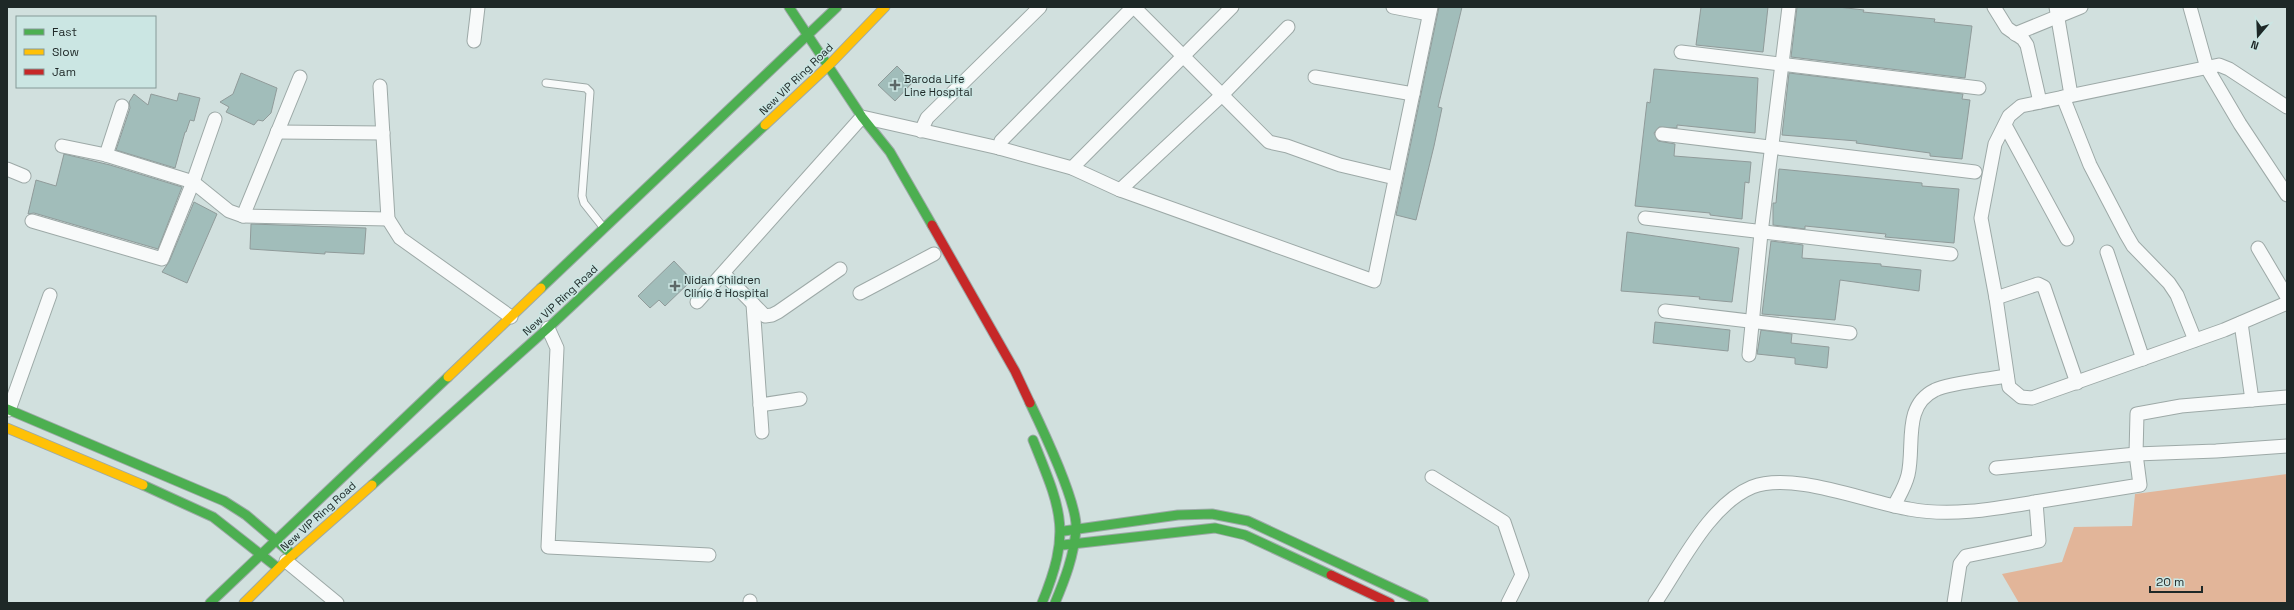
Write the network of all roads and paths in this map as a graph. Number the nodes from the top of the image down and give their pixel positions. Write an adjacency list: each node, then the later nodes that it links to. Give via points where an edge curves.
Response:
1 (478, 7): 18 (street)
2 (789, 7): 17 (street)
3 (838, 7): 17 (street, New VIP Ring Road)
4 (885, 7): 22 (street, New VIP Ring Road)
5 (1040, 7): 38 (street, via 927,118)
6 (1133, 7): 20 (street); 43 (street, via 1001,141)
7 (1232, 7): 20 (street)
8 (1393, 7): 13 (street)
9 (1789, 7): 21 (street)
10 (1994, 7): 16 (street, via 2007,28)
11 (2081, 7): 14 (street)
12 (2190, 7): 23 (street)
13 (1430, 10): 29 (street)
14 (2057, 11): 16 (street); 31 (street)
15 (1288, 27): 30 (street)
16 (2015, 34): 32 (street, via 2027,45)
17 (808, 35): 22 (street); 59 (street, New VIP Ring Road)
18 (474, 41)
19 (1681, 52): 21 (street)
20 (1184, 57): 30 (street); 47 (street)
21 (1783, 64): 28 (street); 44 (street)
22 (829, 65): 35 (street); 79 (street, New VIP Ring Road)
23 (2207, 68): 31 (street); 34 (street, via 2218,65 2229,69); 54 (street)
24 (1315, 76): 29 (street)
25 (300, 77): 39 (street)
26 (546, 83): 59 (lane, via 586,88 590,92 582,196 584,203)
27 (380, 86): 40 (street)
28 (1980, 88)
29 (1413, 94): 51 (street)
30 (1222, 95): 51 (street, via 1269,142 1340,165); 53 (street)
31 (2067, 96): 32 (street); 81 (street, via 2090,165 2126,234 2133,246 2177,295)
32 (2040, 102): 37 (street, via 2021,106 2009,116)
33 (122, 106): 46 (street)
34 (2287, 107)
35 (862, 117): 38 (street); 45 (street); 67 (street); 100 (street, via 890,152 1015,371 1043,430 1071,503)
36 (215, 119): 52 (street)
37 (2005, 125): 61 (street); 71 (street, via 1995,144 1981,218)
38 (921, 131): 43 (street)
39 (277, 132): 40 (street); 55 (street)
40 (383, 133): 57 (street)
41 (1662, 134): 44 (street)
42 (62, 146): 46 (street)
43 (999, 148): 47 (street)
44 (1772, 148): 49 (street); 60 (street)
45 (876, 151)
46 (106, 155): 52 (street)
47 (1072, 168): 53 (street)
48 (7, 169): 50 (street)
49 (1975, 172)
50 (24, 176)
51 (1395, 178): 53 (street, via 1374,281)
52 (193, 182): 55 (street, via 229,211); 58 (street, via 162,259)
53 (1120, 190)
54 (2287, 196)
55 (243, 216): 57 (street)
56 (1645, 218): 60 (street)
57 (388, 219): 76 (street, via 400,238)
58 (32, 221)
59 (604, 228): 76 (street, New VIP Ring Road)
60 (1761, 233): 65 (street); 77 (street)
61 (2067, 239)
62 (2258, 248): 70 (street)
63 (2107, 252): 83 (street)
64 (934, 254): 68 (street)
65 (1951, 254)
66 (840, 269): 74 (street, via 772,315 765,316)
67 (724, 274): 72 (street); 74 (street)
68 (860, 293)
69 (50, 295): 90 (street)
70 (2287, 297)
71 (1996, 298): 84 (street); 85 (street, via 2031,285 2038,284 2044,287)
72 (697, 302)
73 (2287, 303): 78 (street)
74 (753, 304): 89 (street)
75 (1665, 312): 77 (street)
76 (511, 317): 102 (street, New VIP Ring Road)
77 (1752, 323): 80 (street); 82 (street)
78 (2241, 323): 81 (street); 88 (street)
79 (548, 328): 106 (street, via 557,348 548,547); 107 (street, New VIP Ring Road)
80 (1850, 333)
81 (2195, 340): 83 (street)
82 (1749, 355)
83 (2143, 359): 85 (street)
84 (2007, 376): 85 (street, via 2008,386 2021,397 2032,398); 99 (street, via 1936,389 1921,398 1913,416 1908,474)
85 (2077, 383)
86 (2287, 397): 88 (street)
87 (800, 399): 89 (street)
88 (2252, 400): 95 (street, via 2181,406 2137,414)
89 (760, 405): 93 (street)
90 (8, 410): 102 (street, via 224,501)
91 (7, 428): 105 (street, via 201,510)
92 (1028, 428): 101 (street, via 1057,507)
93 (762, 432)
94 (2287, 446): 95 (street, via 2216,452)
95 (2136, 454): 96 (street); 98 (street, via 2140,485)
96 (1996, 468)
97 (1432, 477): 115 (street, via 1504,522 1522,574)
98 (2036, 502): 99 (street, via 1980,511 1950,512 1910,510); 117 (street, via 2039,541 1966,556 1960,564)
99 (1894, 506): 116 (street, via 1798,483 1753,487 1728,502 1710,518)
100 (1076, 528): 101 (street); 104 (street); 114 (street, via 1178,515 1212,514 1248,521)
101 (1061, 532): 103 (street)
102 (277, 540): 105 (street, New VIP Ring Road); 107 (street)
103 (1060, 545): 104 (street); 111 (street, via 1055,568)
104 (1074, 545): 112 (street, via 1069,569); 113 (street, via 1215,528 1245,535)
105 (261, 554): 107 (street); 108 (street, New VIP Ring Road)
106 (709, 555)
107 (285, 561): 109 (street, New VIP Ring Road); 110 (street)
108 (210, 603)
109 (244, 603)
110 (337, 603)
111 (1042, 603)
112 (1055, 603)
113 (1390, 603)
114 (1424, 603)
115 (1508, 603)
116 (1654, 603)
117 (1954, 603)

